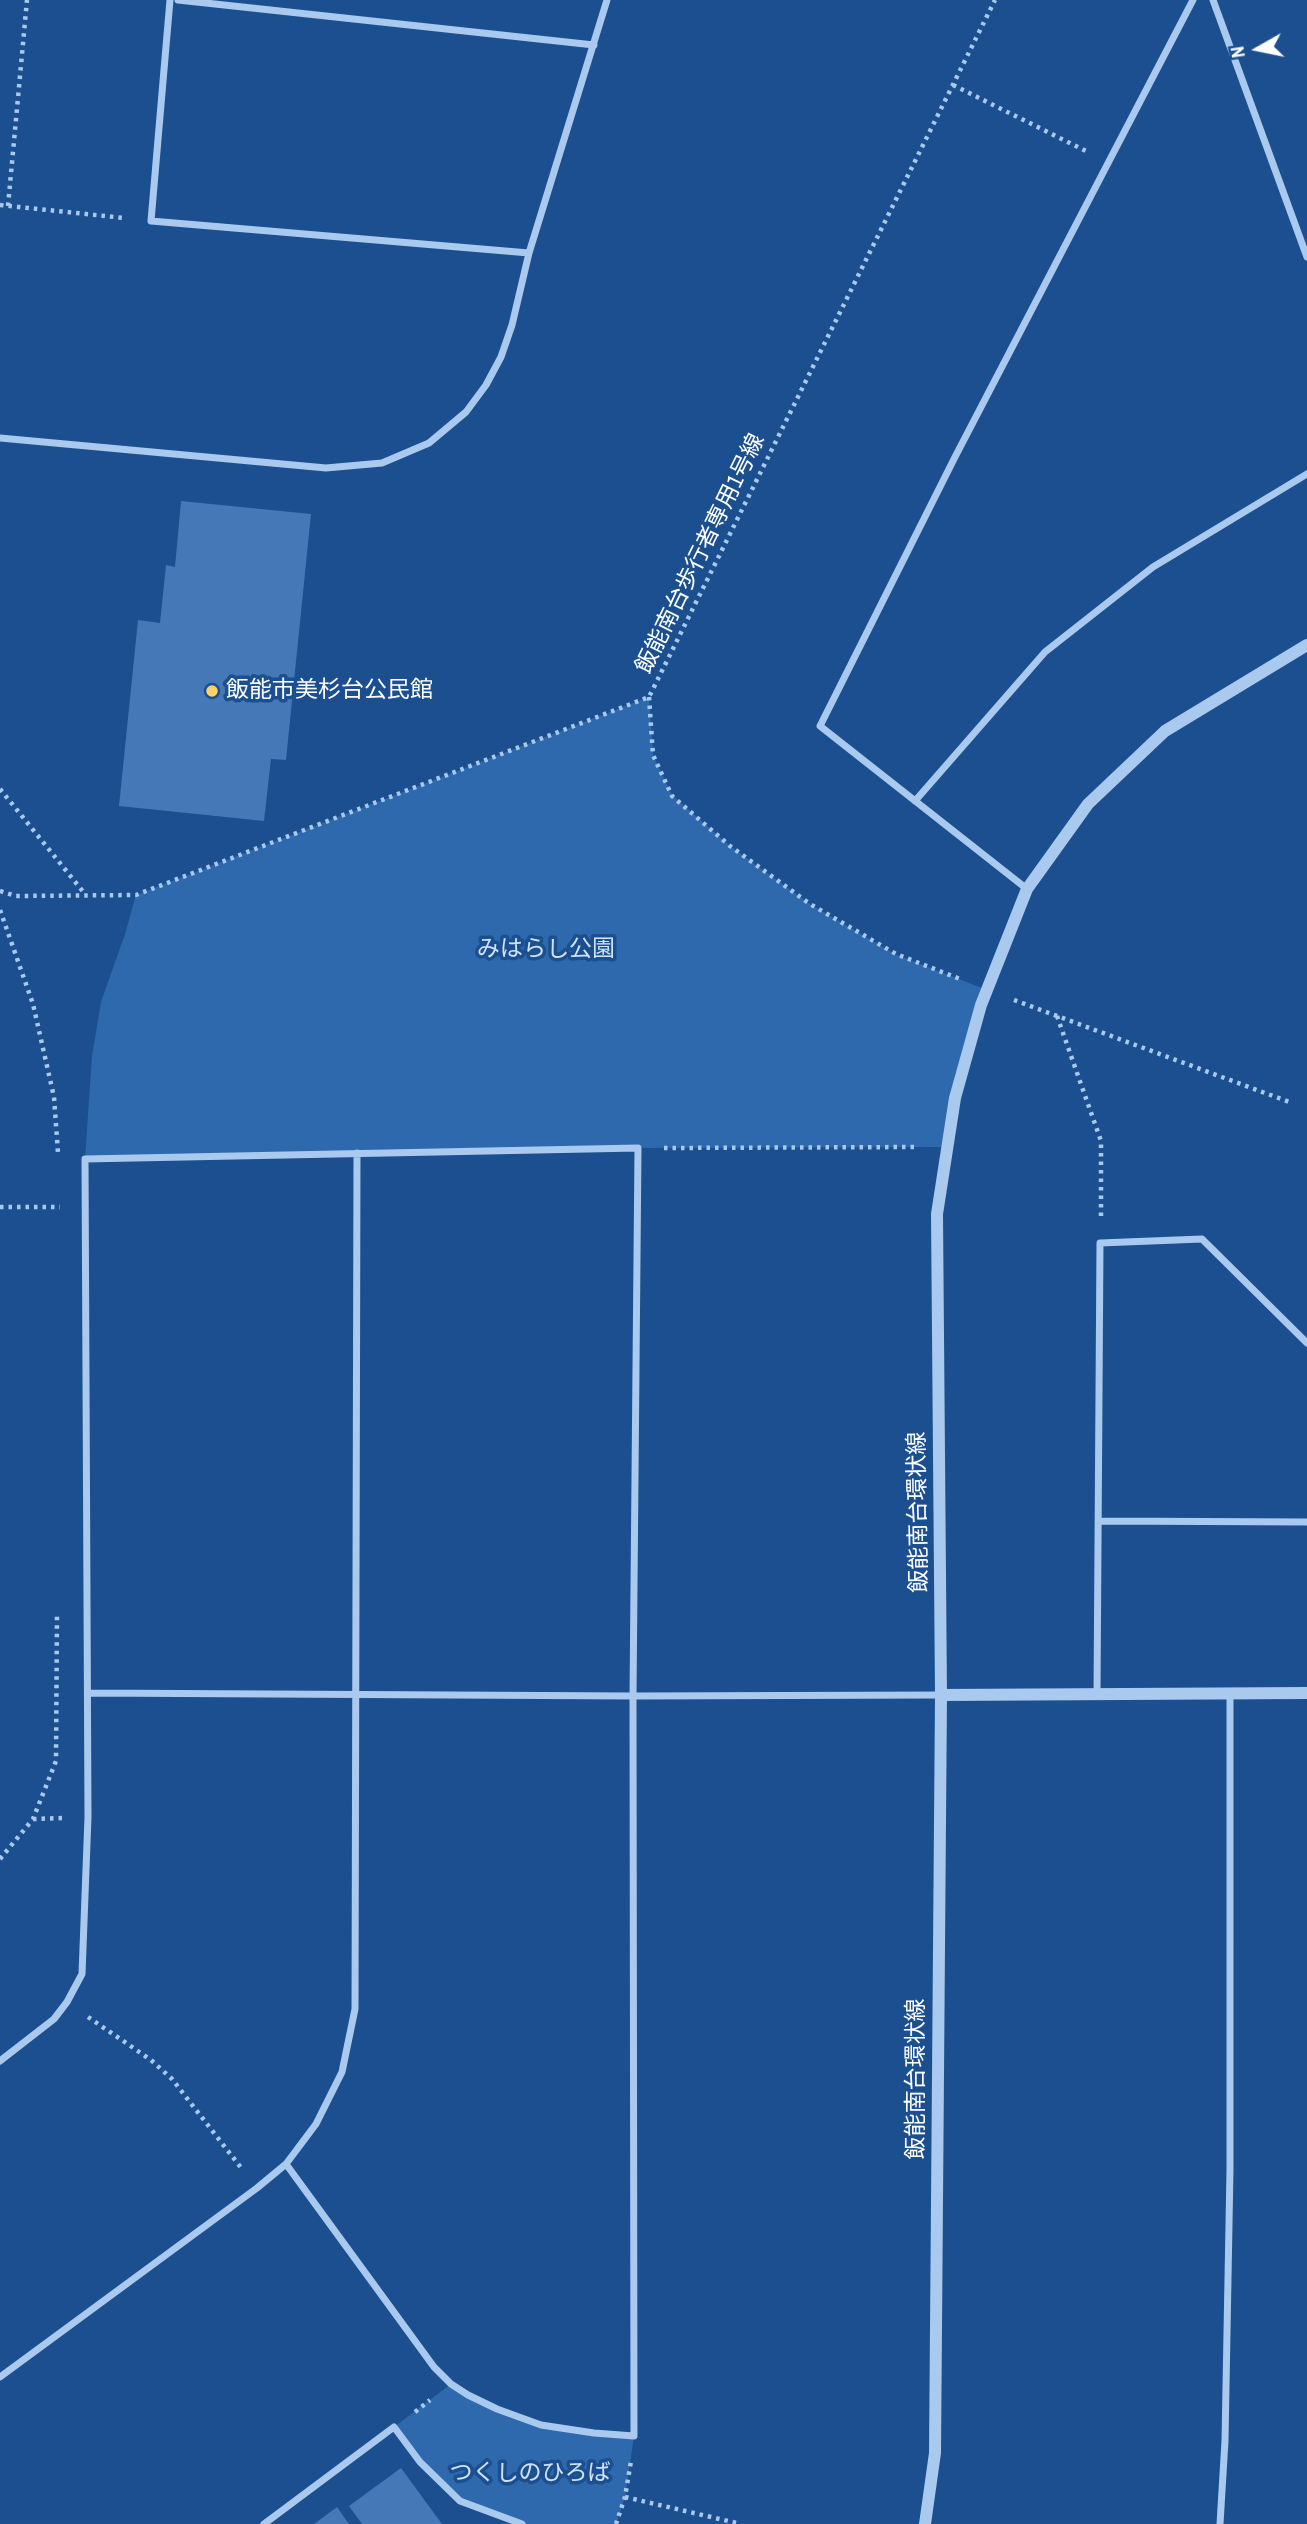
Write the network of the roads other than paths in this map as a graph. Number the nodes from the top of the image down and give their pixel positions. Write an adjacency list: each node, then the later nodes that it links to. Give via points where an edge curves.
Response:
1 (170, 0): 7 (street, via 151,221)
2 (178, 0): 6 (street)
3 (607, 0): 6 (street)
4 (1193, 0): 12 (street, via 820,726)
5 (1213, 0): 8 (street)
6 (594, 46): 7 (street)
7 (529, 253): 9 (street, via 512,326 486,385 466,412 429,443 382,463 326,468)
8 (1307, 257)
9 (0, 438)
10 (1307, 474): 12 (street, via 1153,567 1045,652)
11 (1307, 645): 13 (street, 飯能南台環状線, via 1165,731 1088,804)
12 (915, 802): 13 (street)
13 (1027, 889): 23 (street, 飯能南台環状線, via 987,990 955,1098 937,1214)
14 (357, 1153): 18 (street, via 85,1159); 22 (street); 24 (street, via 638,1148)
15 (1307, 1343): 16 (street, via 1202,1239 1100,1243)
16 (1100, 1521): 17 (street); 21 (street)
17 (1307, 1522)
18 (88, 1693): 22 (street); 25 (street, via 82,1974 54,2020)
19 (1230, 1693): 20 (street); 21 (street); 31 (street, via 1230,2170)
20 (1307, 1693)
21 (1097, 1694): 23 (street)
22 (357, 1695): 24 (street); 26 (street, via 355,2009 342,2072 316,2124)
23 (942, 1695): 24 (street); 30 (street, 飯能南台環状線, via 935,2453)
24 (633, 1696): 26 (street, via 634,2436 541,2425 497,2409 451,2384)
25 (0, 2061)
26 (286, 2164): 27 (street)
27 (0, 2377)
28 (264, 2524): 29 (street, via 394,2427 420,2462 460,2501)
29 (522, 2524)
30 (925, 2524)
31 (1220, 2524)

